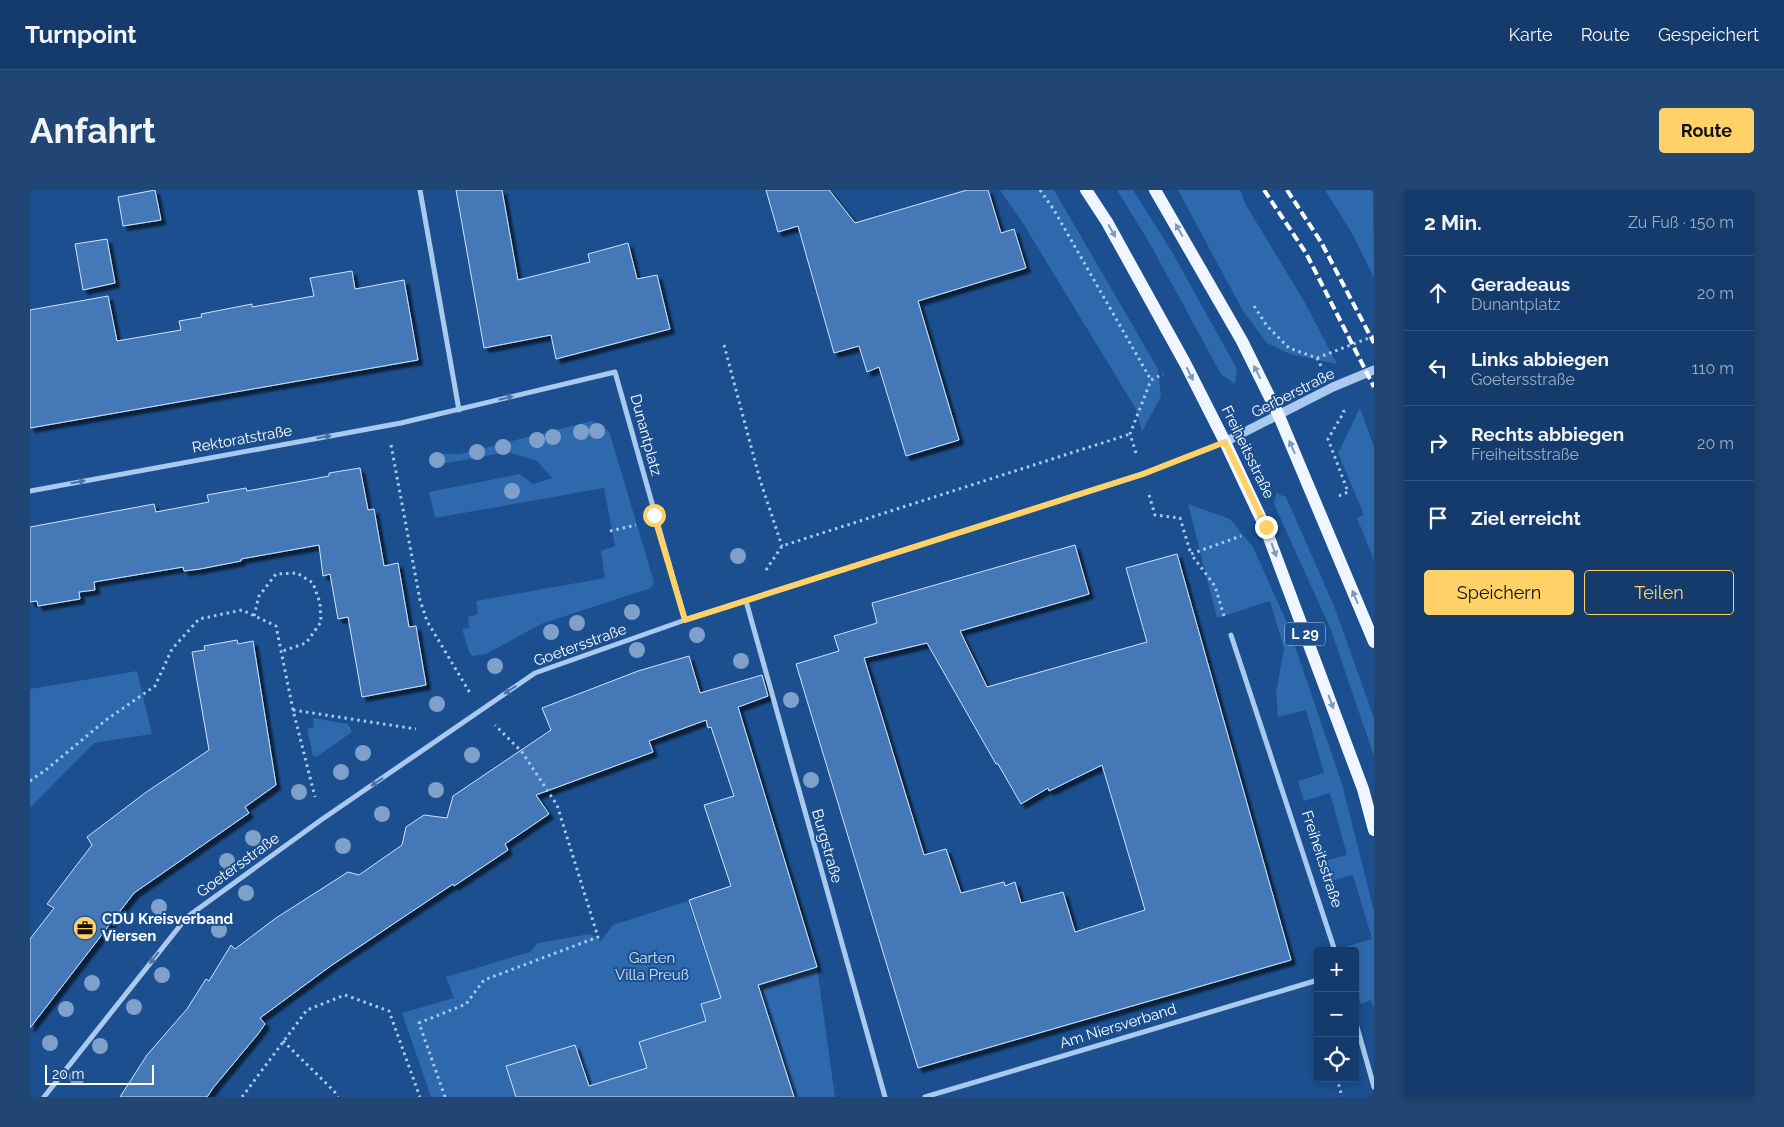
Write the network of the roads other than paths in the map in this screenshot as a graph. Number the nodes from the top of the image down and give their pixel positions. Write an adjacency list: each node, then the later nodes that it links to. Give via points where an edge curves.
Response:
1 (420, 190): 6 (street)
2 (1086, 190): 8 (main road, Freiheitsstraße / L 29, one-way to 8, via 1185,363)
3 (1155, 190): 7 (main road, one-way to 3, via 1242,341)
4 (1374, 370): 7 (street, Gerberstraße, via 1333,387)
5 (615, 372): 6 (street, Rektoratstraße, one-way to 5); 11 (street, Dunantplatz)
6 (459, 410): 9 (street, Rektoratstraße, one-way to 6)
7 (1279, 416): 8 (street, Gerberstraße); 13 (main road, one-way to 7)
8 (1225, 442): 10 (street, Goetersstraße, via 1143,474); 14 (main road, Freiheitsstraße / L 29, one-way to 14, via 1266,527 1364,789)
9 (30, 491)
10 (746, 601): 11 (street, Goetersstraße); 20 (street, Burgstraße)
11 (685, 620): 19 (street, Goetersstraße, one-way to 19, via 535,673 187,917)
12 (1231, 635): 15 (street, Freiheitsstraße)
13 (1374, 642)
14 (1374, 830)
15 (1334, 947)
16 (1314, 981): 21 (street, Am Niersverband)
17 (1359, 1034): 18 (street)
18 (1374, 1087)
19 (44, 1097)
20 (885, 1097)
21 (925, 1097)

